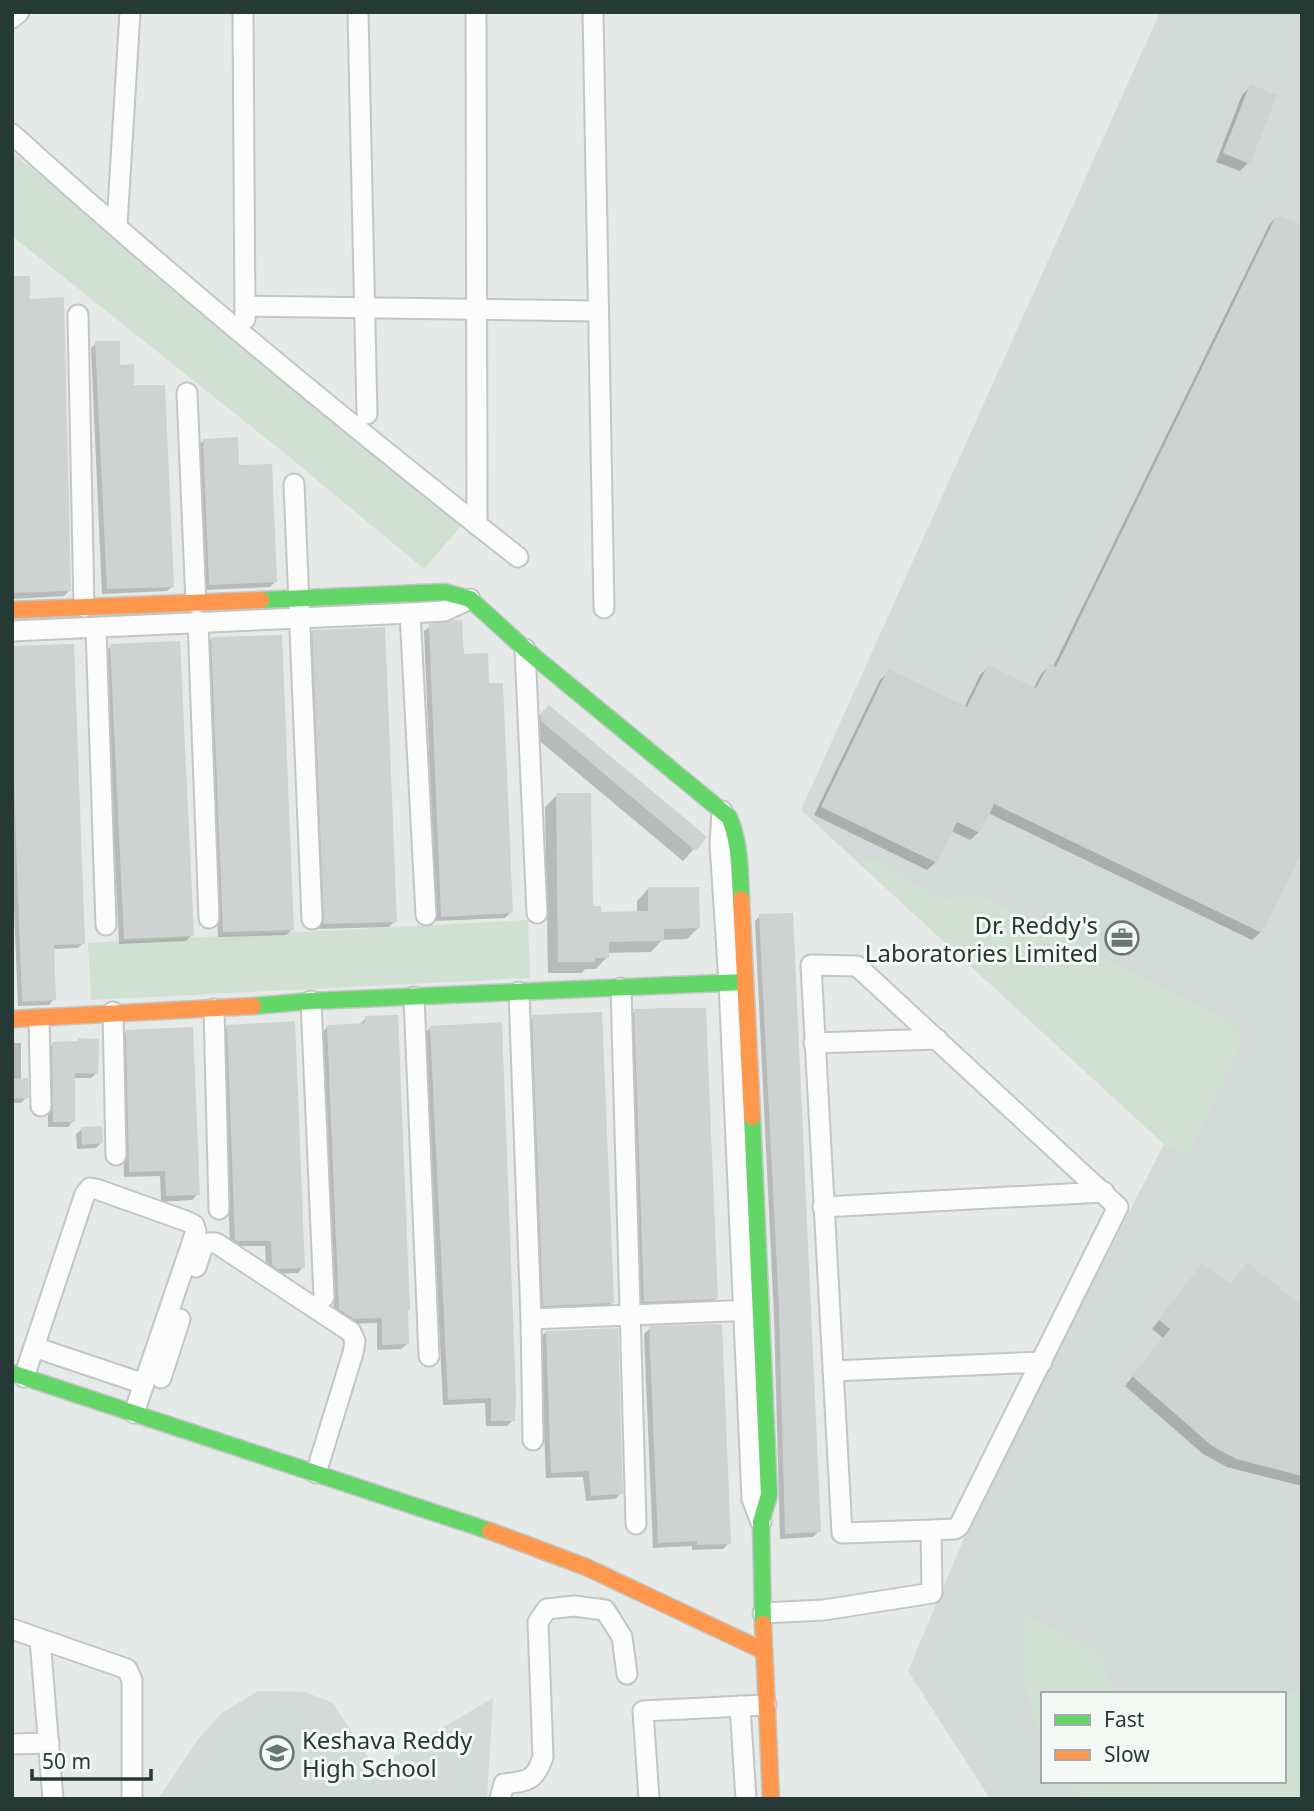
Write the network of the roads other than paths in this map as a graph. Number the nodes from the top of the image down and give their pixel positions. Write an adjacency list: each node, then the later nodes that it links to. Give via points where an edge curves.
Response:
1 (19, 12): 7 (street)
2 (130, 12): 9 (street)
3 (243, 12): 10 (street)
4 (358, 12): 11 (street)
5 (476, 12): 12 (street)
6 (593, 12): 13 (street)
7 (12, 18)
8 (12, 134): 9 (street)
9 (117, 225): 15 (street)
10 (245, 306): 11 (street); 15 (street)
11 (365, 308): 12 (street); 17 (street)
12 (477, 310): 13 (street); 19 (street)
13 (598, 312): 24 (street)
14 (78, 315): 23 (street)
15 (245, 335): 19 (street)
16 (187, 393): 26 (street)
17 (367, 414)
18 (294, 484): 21 (street)
19 (477, 526): 20 (street)
20 (517, 557)
21 (299, 597): 22 (street, via 444,592); 26 (street); 28 (street)
22 (470, 599): 27 (street, via 444,611); 31 (street)
23 (85, 607): 25 (street); 26 (street)
24 (604, 608)
25 (12, 610)
26 (197, 612): 28 (street); 29 (street); 35 (street)
27 (410, 613): 28 (street); 34 (street)
28 (299, 618): 36 (street)
29 (96, 628): 30 (street); 37 (street)
30 (12, 631)
31 (525, 649): 32 (street); 33 (street)
32 (722, 811): 38 (street, via 720,844)
33 (537, 913)
34 (425, 915)
35 (209, 918)
36 (312, 919)
37 (106, 926)
38 (737, 983): 39 (street); 55 (street); 56 (street)
39 (621, 988): 40 (street); 57 (street)
40 (519, 992): 41 (street); 58 (street)
41 (414, 997): 42 (street); 60 (street)
42 (311, 1001): 43 (street); 54 (street)
43 (214, 1009): 44 (street); 53 (street)
44 (113, 1012): 46 (street); 50 (street)
45 (12, 1018): 46 (street)
46 (39, 1019): 49 (street)
47 (937, 1039): 48 (street); 48 (street, via 857,966 811,965); 51 (street)
48 (814, 1043): 52 (street)
49 (41, 1106)
50 (116, 1155)
51 (1104, 1192): 52 (street); 61 (street, via 1117,1203 1118,1210)
52 (824, 1207): 62 (street)
53 (219, 1209)
54 (324, 1297)
55 (742, 1310): 56 (street); 57 (street); 68 (street, via 752,1499)
56 (762, 1310): 68 (street, via 769,1495)
57 (632, 1314): 58 (street); 69 (street)
58 (531, 1319): 66 (street)
59 (34, 1348): 63 (street); 64 (street); 64 (street, via 85,1194 96,1189 186,1221 196,1231)
60 (429, 1356)
61 (1042, 1362): 62 (street); 70 (street, via 959,1526)
62 (833, 1371): 70 (street, via 842,1533)
63 (18, 1375): 65 (street)
64 (153, 1381): 65 (street); 67 (street, via 203,1246 216,1243 351,1332 355,1341)
65 (134, 1413): 67 (street)
66 (533, 1440)
67 (316, 1473): 74 (street, via 524,1542)
68 (761, 1522): 71 (street)
69 (636, 1524)
70 (932, 1530): 71 (street, via 932,1593 824,1610)
71 (764, 1613): 74 (street)
72 (12, 1629): 73 (street)
73 (40, 1639): 78 (street); 81 (street, via 130,1673)
74 (764, 1651): 76 (street)
75 (627, 1674): 82 (street, via 622,1637 606,1610 547,1609 538,1622 543,1757 538,1772 527,1781 504,1784)
76 (766, 1705): 77 (street); 85 (street)
77 (740, 1706): 83 (street, via 643,1711); 84 (street)
78 (49, 1743): 79 (street); 80 (street)
79 (12, 1744)
80 (53, 1799)
81 (132, 1799)
82 (500, 1799)
83 (649, 1799)
84 (746, 1799)
85 (771, 1799)

